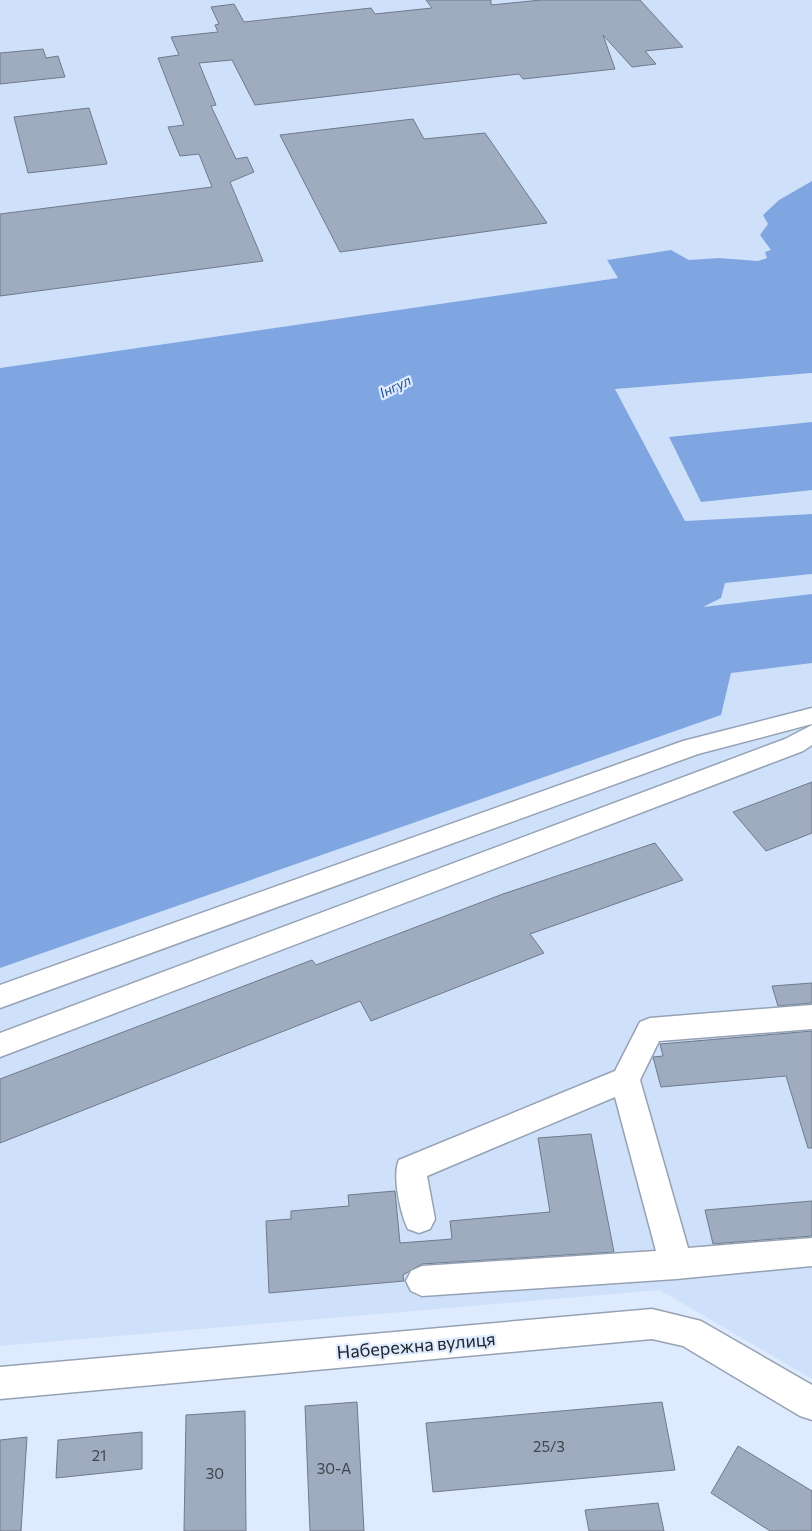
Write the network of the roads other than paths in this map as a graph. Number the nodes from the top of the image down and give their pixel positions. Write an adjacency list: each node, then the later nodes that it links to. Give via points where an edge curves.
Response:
1 (812, 716): 3 (street, via 692,747)
2 (812, 734): 5 (street, via 794,745)
3 (0, 997)
4 (812, 1017): 6 (street, via 650,1030)
5 (0, 1045)
6 (625, 1080): 7 (street, via 410,1169); 9 (street)
7 (418, 1219)
8 (812, 1252): 9 (street)
9 (676, 1264): 10 (street)
10 (422, 1281)
11 (0, 1384): 12 (street, Набережна вулиця, via 652,1324 689,1332)
12 (812, 1404)

